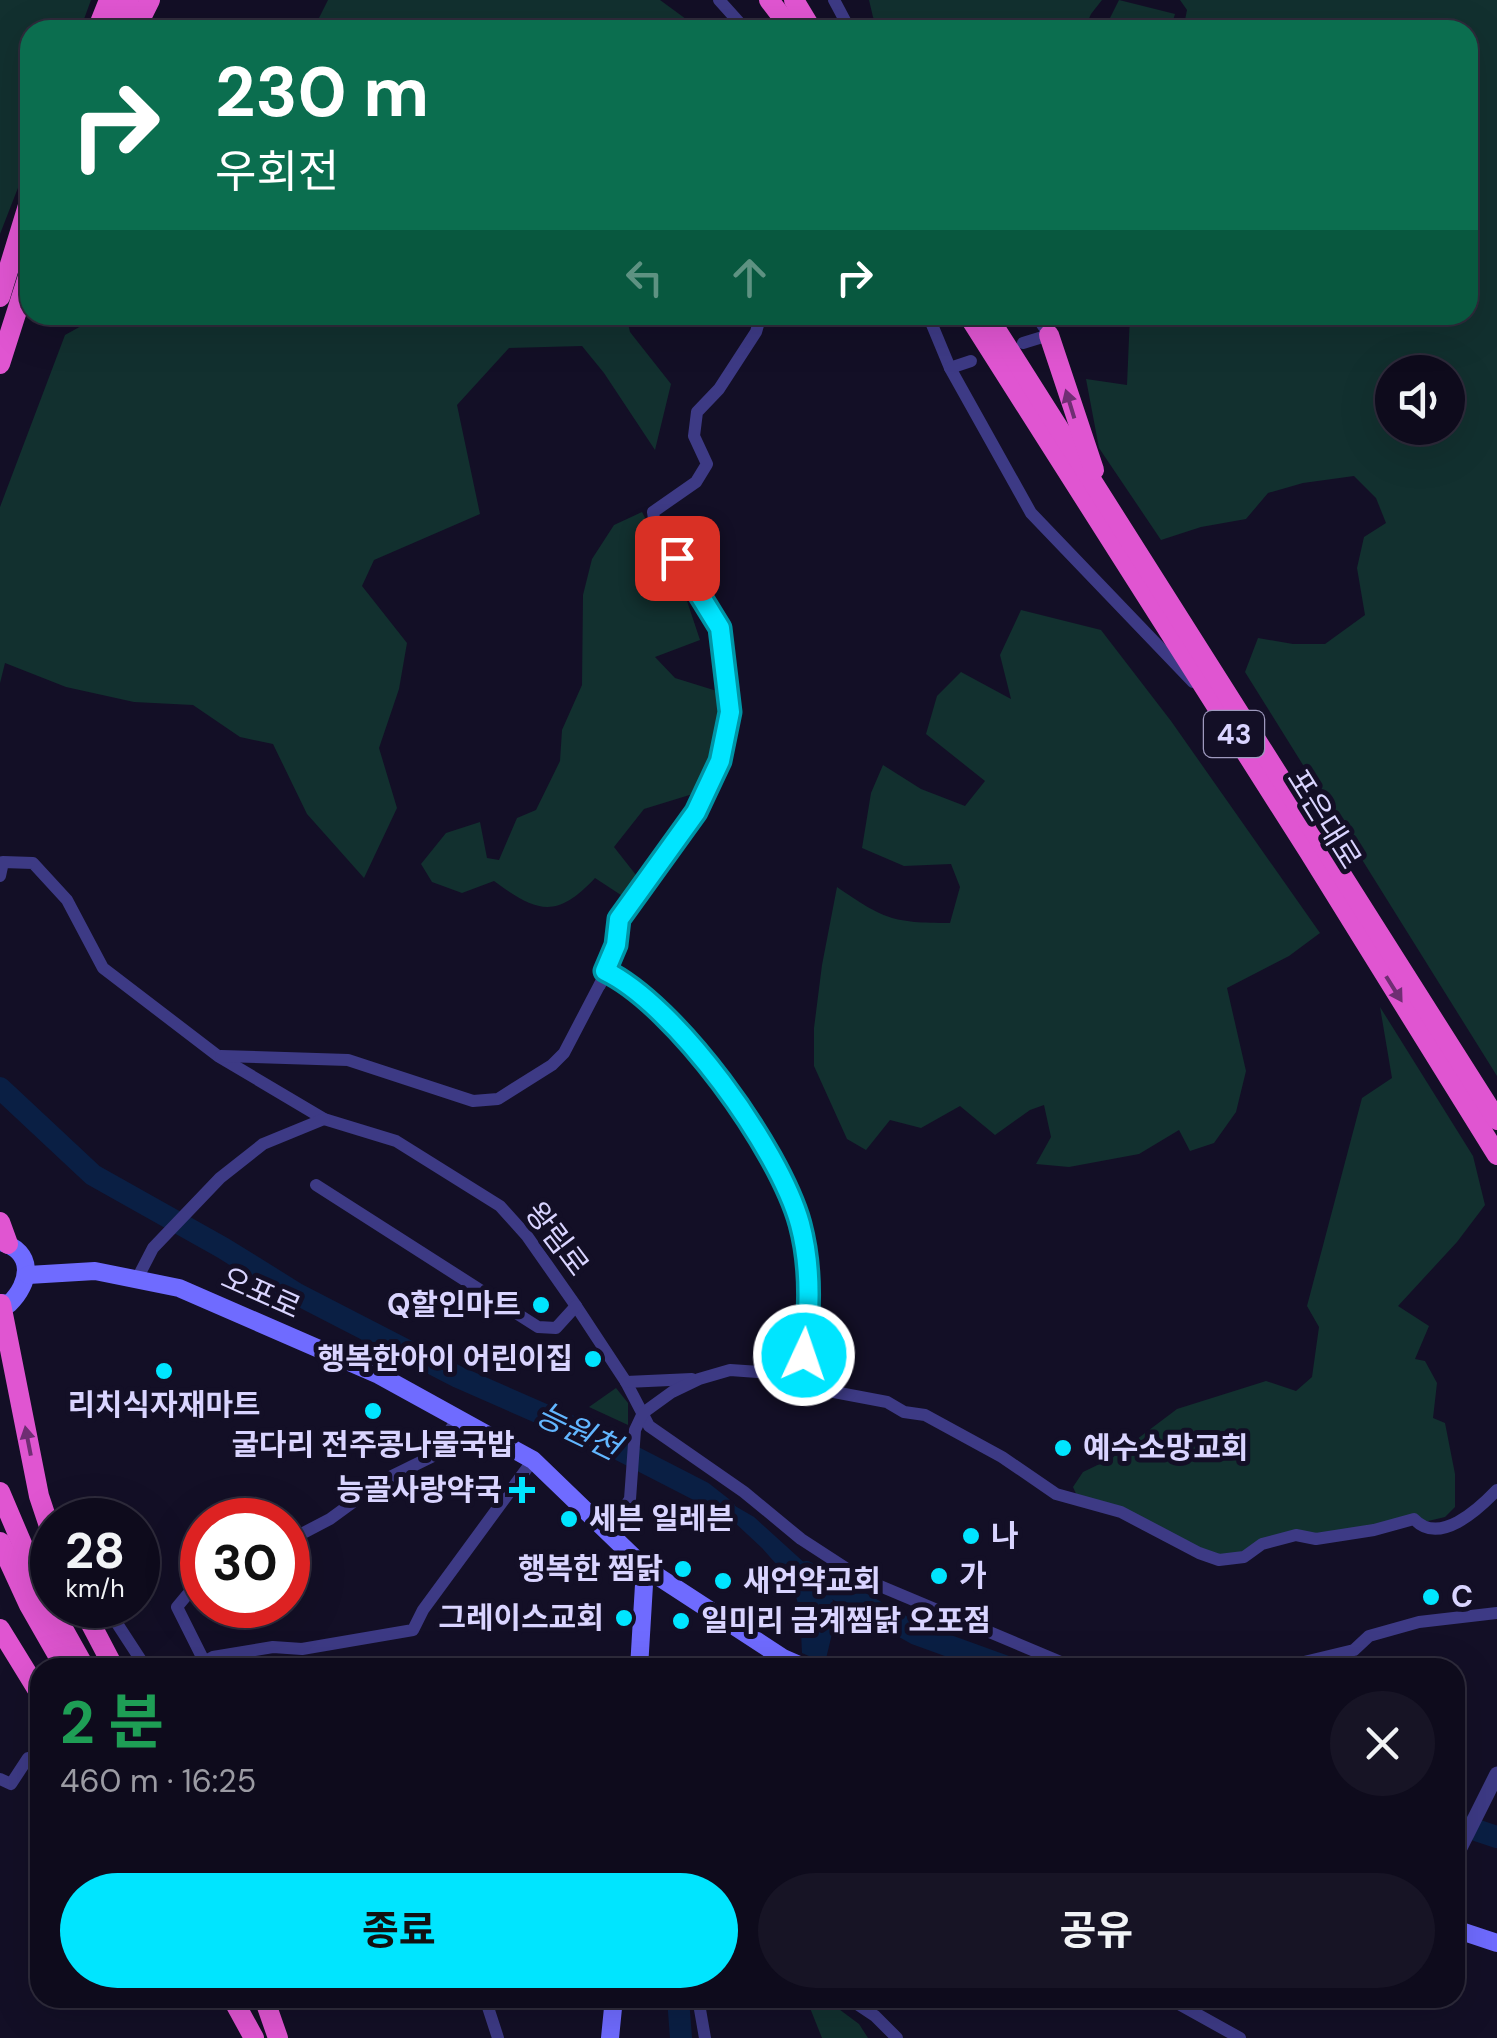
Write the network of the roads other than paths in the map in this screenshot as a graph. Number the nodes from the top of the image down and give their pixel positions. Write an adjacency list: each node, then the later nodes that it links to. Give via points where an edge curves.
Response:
1 (719, 0): 2 (street)
2 (737, 20)
3 (20, 232): 4 (highway)
4 (0, 297)
5 (20, 301): 14 (highway)
6 (758, 325): 19 (street, via 698,412 694,436 706,464 696,482 652,512 720,628 730,712 720,761 696,812 619,919)
7 (932, 325): 15 (street)
8 (974, 325): 17 (highway, 포은대로 / 43)
9 (992, 325): 16 (highway, 포은대로 / 43)
10 (1043, 325): 11 (street)
11 (1049, 334): 12 (street); 16 (highway, one-way to 11, via 1093,469)
12 (1023, 344)
13 (972, 361): 15 (street)
14 (0, 364)
15 (950, 368): 17 (street, via 1031,513)
16 (1120, 526): 22 (highway, 포은대로 / 43)
17 (1222, 715): 23 (highway, 포은대로 / 43, one-way to 23)
18 (0, 876): 20 (street, 왕림로, via 3,862 33,862 66,900 103,968)
19 (602, 980): 20 (street, via 564,1053 498,1098 473,1101 348,1060); 31 (street, via 634,987 692,1043 775,1167 800,1224 807,1276 807,1332)
20 (218, 1056): 21 (street, 왕림로)
21 (324, 1118): 28 (street, via 263,1144 220,1178 153,1248); 30 (street, 왕림로, via 396,1140 500,1206)
22 (1497, 1120)
23 (1497, 1154)
24 (316, 1186): 30 (street, via 538,1327 556,1328)
25 (0, 1222): 26 (highway)
26 (4, 1243): 27 (main road, via 20,1254)
27 (28, 1275): 28 (main road, 오포로, via 96,1271); 29 (main road, via 24,1290)
28 (137, 1279): 35 (main road, 오포로, via 179,1288 379,1375)
29 (1, 1304): 39 (highway, one-way to 29)
30 (576, 1306): 33 (street, 왕림로)
31 (797, 1378): 32 (street, via 741,1370); 37 (street, via 925,1415 1056,1494 1121,1512 1219,1560 1296,1535 1316,1539 1414,1519 1435,1530 1464,1518)
32 (699, 1379): 33 (street); 34 (street)
33 (626, 1382): 34 (street, 왕림로)
34 (643, 1413): 41 (street, via 635,1430 631,1495); 57 (street, 왕림로, via 649,1426 862,1578)
35 (458, 1418): 36 (main road, 오포로); 40 (street, via 433,1456)
36 (533, 1460): 41 (main road, 오포로); 54 (street, via 413,1630)
37 (1497, 1490)
38 (0, 1492): 50 (highway, via 42,1593)
39 (40, 1498)
40 (310, 1529)
41 (609, 1533): 43 (main road, 오포로)
42 (0, 1542): 49 (highway)
43 (646, 1568): 55 (main road); 56 (main road, 오포로)
44 (1497, 1613): 58 (street, via 1419,1622)
45 (93, 1628): 51 (highway)
46 (119, 1628): 52 (street)
47 (185, 1628): 53 (street)
48 (0, 1630): 59 (highway)
49 (59, 1658)
50 (79, 1658)
51 (109, 1658)
52 (139, 1658)
53 (196, 1658)
54 (224, 1658)
55 (641, 1658)
56 (783, 1658)
57 (1051, 1658)
58 (1321, 1658)
59 (30, 1678)
60 (30, 1758): 62 (street)
61 (1495, 1779): 63 (street)
62 (5, 1782)
63 (1465, 1838)
64 (1465, 1932): 65 (main road)
65 (1497, 1943)
66 (238, 2008): 75 (highway)
67 (255, 2008): 76 (highway)
68 (268, 2008): 77 (highway)
69 (276, 2008): 78 (highway)
70 (488, 2008): 79 (street)
71 (613, 2008): 80 (main road)
72 (700, 2008): 81 (street)
73 (862, 2008): 82 (street)
74 (1186, 2008): 83 (street)
75 (254, 2038)
76 (264, 2038)
77 (278, 2038)
78 (286, 2038)
79 (498, 2038)
80 (610, 2038)
81 (705, 2038)
82 (897, 2038)
83 (1240, 2038)

